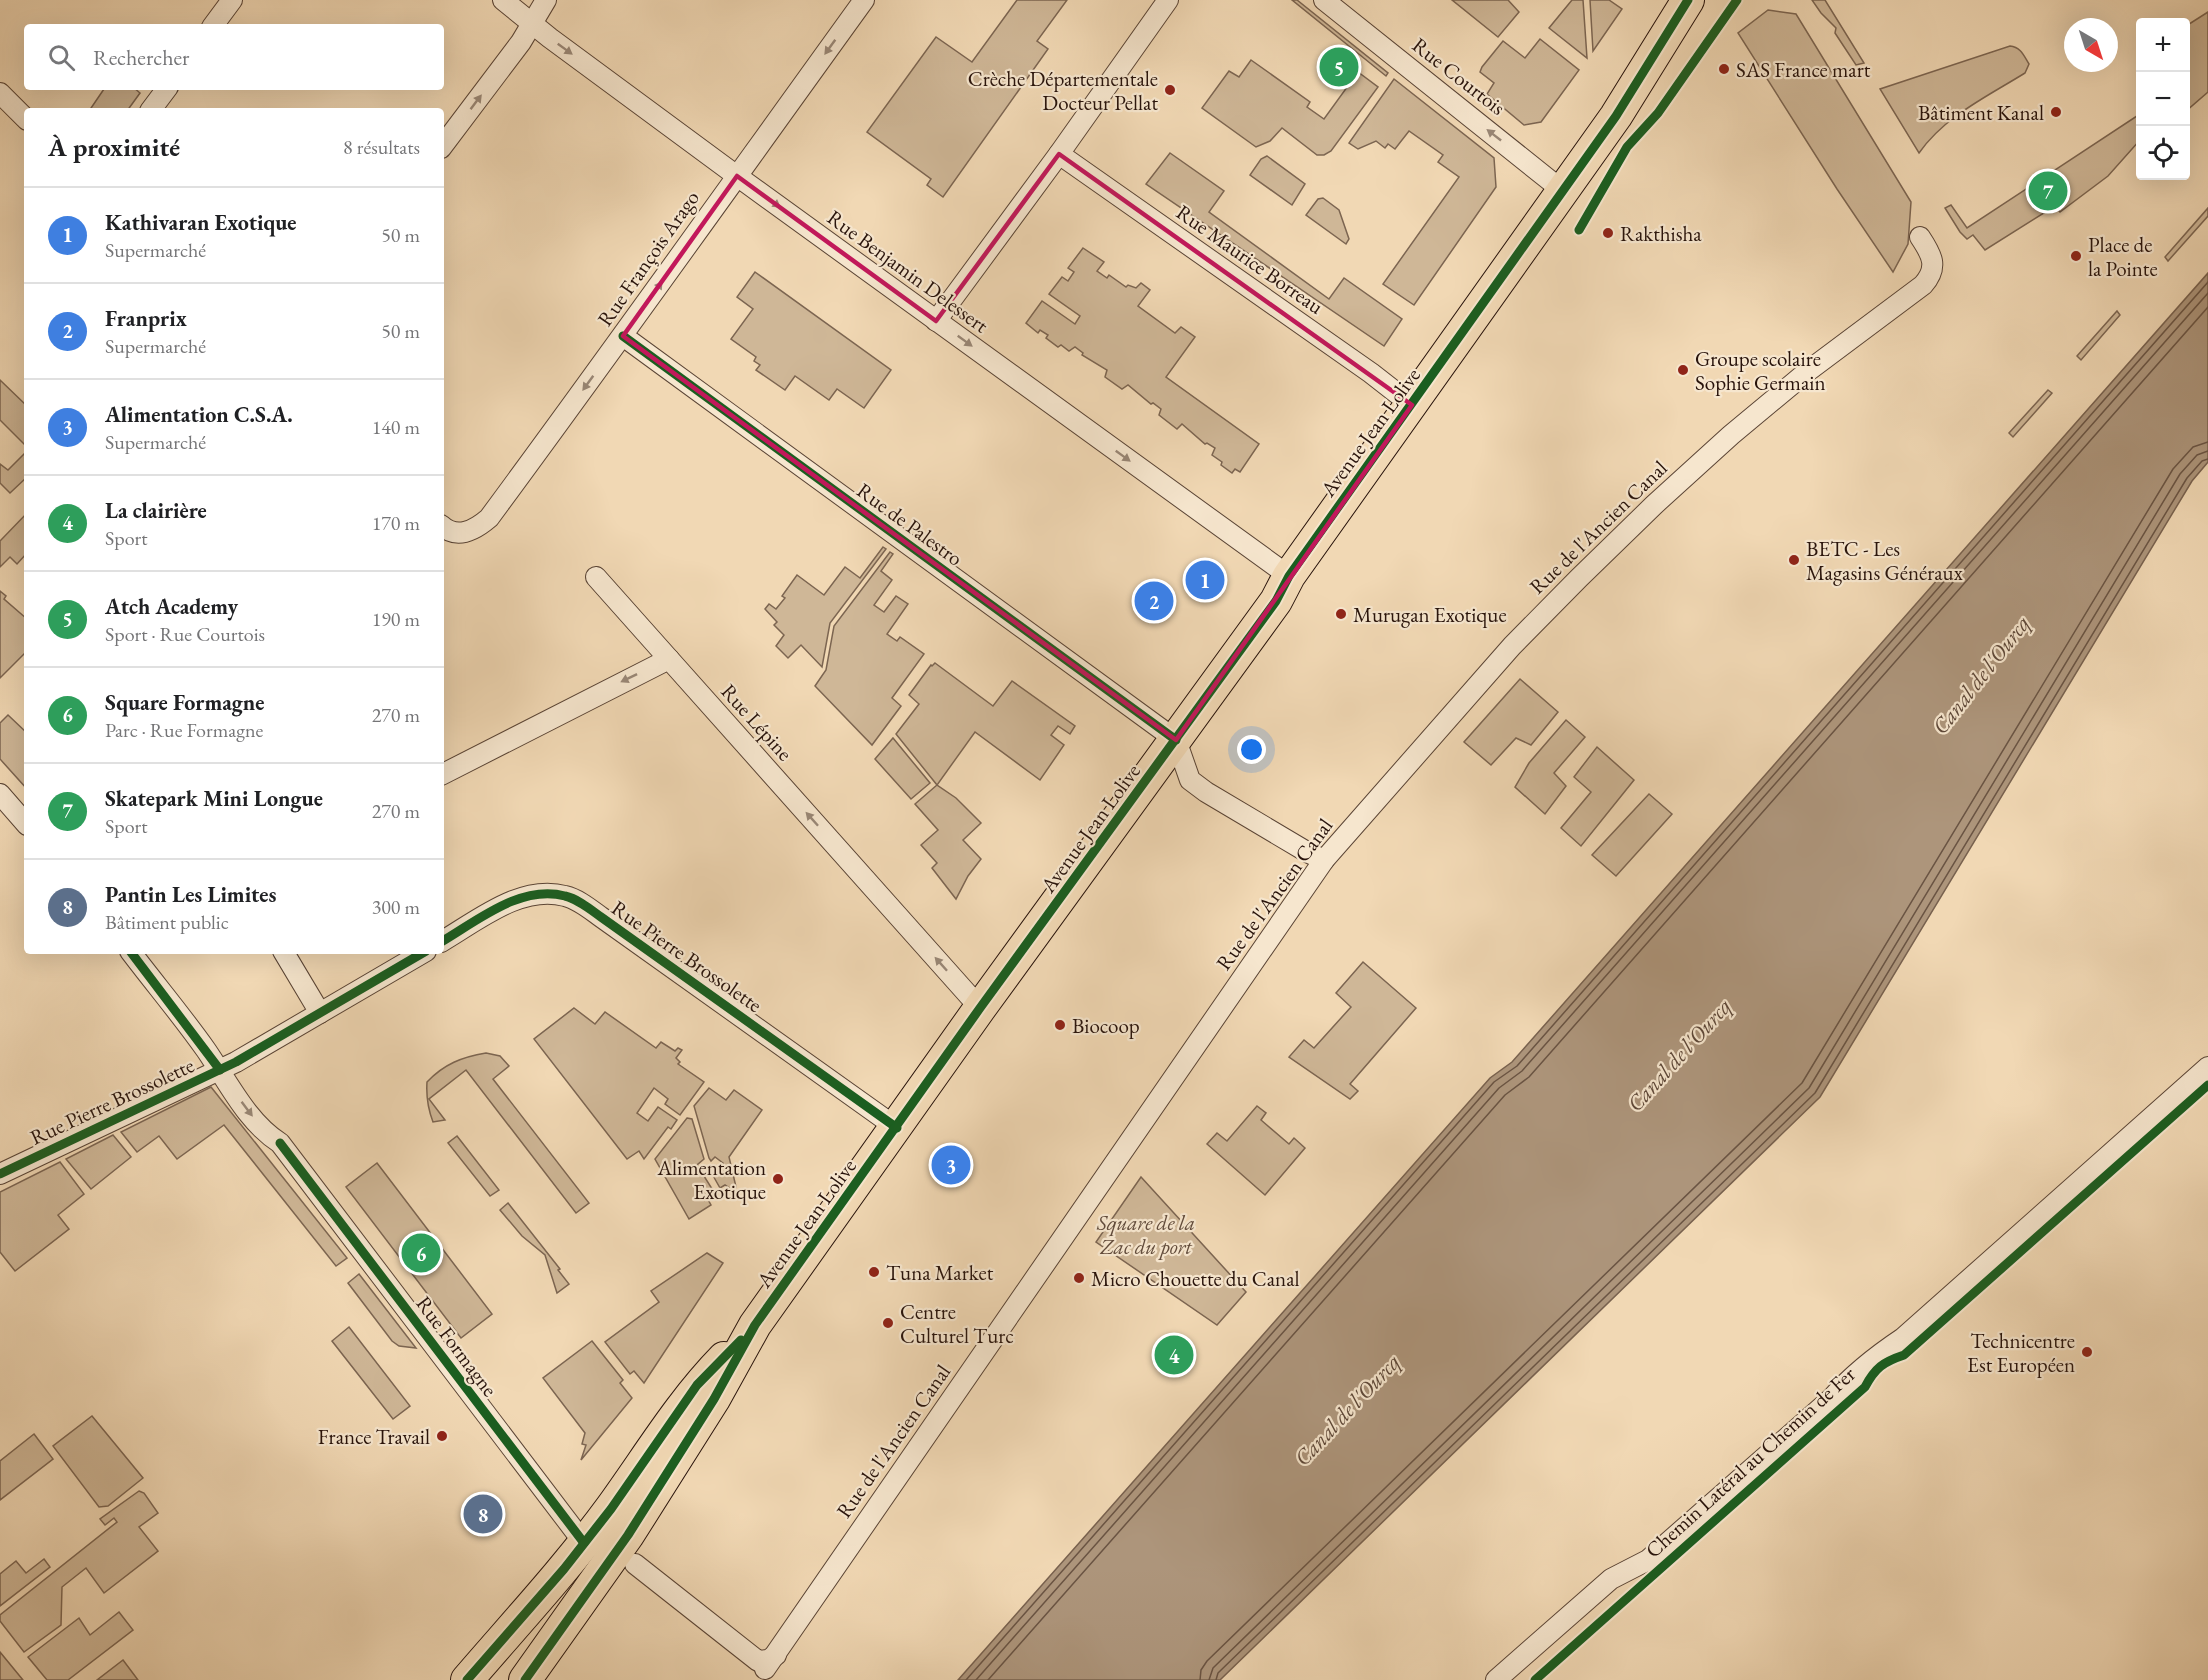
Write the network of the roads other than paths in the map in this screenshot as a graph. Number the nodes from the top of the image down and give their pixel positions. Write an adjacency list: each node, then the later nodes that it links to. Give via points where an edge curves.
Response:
1 (232, 0): 9 (street)
2 (503, 0): 10 (street, Rue Benjamin Delessert)
3 (546, 0): 10 (street)
4 (864, 0): 18 (street, Rue François Arago, one-way to 18)
5 (1168, 0): 17 (street)
6 (1324, 0): 19 (street, Rue Courtois, one-way to 6)
7 (1688, 0): 14 (main road, Avenue Jean Lolive)
8 (1708, 0): 14 (main road, Avenue Jean Lolive)
9 (214, 24)
10 (532, 25): 16 (street, one-way to 10); 18 (street, Rue Benjamin Delessert, one-way to 18)
11 (166, 90): 13 (street)
12 (0, 93): 15 (street)
13 (152, 108)
14 (1616, 116): 19 (main road, Avenue Jean Lolive)
15 (24, 117)
16 (444, 144)
17 (1059, 154): 21 (street); 23 (street, Rue Maurice Borreau)
18 (736, 176): 21 (street, Rue Benjamin Delessert, one-way to 21); 22 (street, Rue François Arago, one-way to 18)
19 (1563, 190): 23 (main road, Avenue Jean Lolive)
20 (1920, 237): 32 (street, Rue de l'Ancien Canal, via 1930,251 1933,266 1923,285 1808,371 1629,529 1512,646)
21 (936, 321): 25 (street, Rue Benjamin Delessert, one-way to 25)
22 (623, 336): 24 (street, Rue François Arago, one-way to 24, via 489,518 462,533); 28 (street, Rue de Palestro)
23 (1412, 405): 25 (main road, Avenue Jean Lolive)
24 (444, 527)
25 (1289, 576): 28 (main road, Avenue Jean Lolive, via 1276,601)
26 (596, 577): 27 (street, Rue Lépine)
27 (669, 659): 29 (street, one-way to 29); 37 (street, Rue Lépine, one-way to 27)
28 (1176, 740): 32 (street, via 1190,780); 37 (main road, Avenue Jean Lolive)
29 (444, 773)
30 (0, 794): 31 (street)
31 (24, 822)
32 (1324, 860): 45 (street, Rue de l'Ancien Canal, via 770,1662 758,1661)
33 (444, 940): 41 (street, Rue Pierre Brossolette, via 513,901 539,893 566,896)
34 (132, 954): 40 (street, Rue Formagne)
35 (286, 954): 38 (street)
36 (421, 954): 38 (street, Rue Pierre Brossolette)
37 (980, 1008): 41 (main road, Avenue Jean Lolive)
38 (320, 1013): 40 (street, Rue Pierre Brossolette)
39 (2208, 1067): 48 (street, Chemin Latéral au Chemin de Fer, via 1903,1338 1876,1355 1648,1560 1611,1579)
40 (220, 1070): 42 (street, Rue Pierre Brossolette); 44 (street, Rue Formagne, one-way to 44, via 265,1133 280,1143)
41 (897, 1128): 43 (main road, Avenue Jean Lolive)
42 (0, 1174)
43 (755, 1325): 44 (main road, via 697,1385); 47 (main road, Avenue Jean Lolive, via 714,1399 628,1535)
44 (584, 1543): 46 (main road)
45 (635, 1564)
46 (468, 1680)
47 (525, 1680)
48 (1496, 1680)

